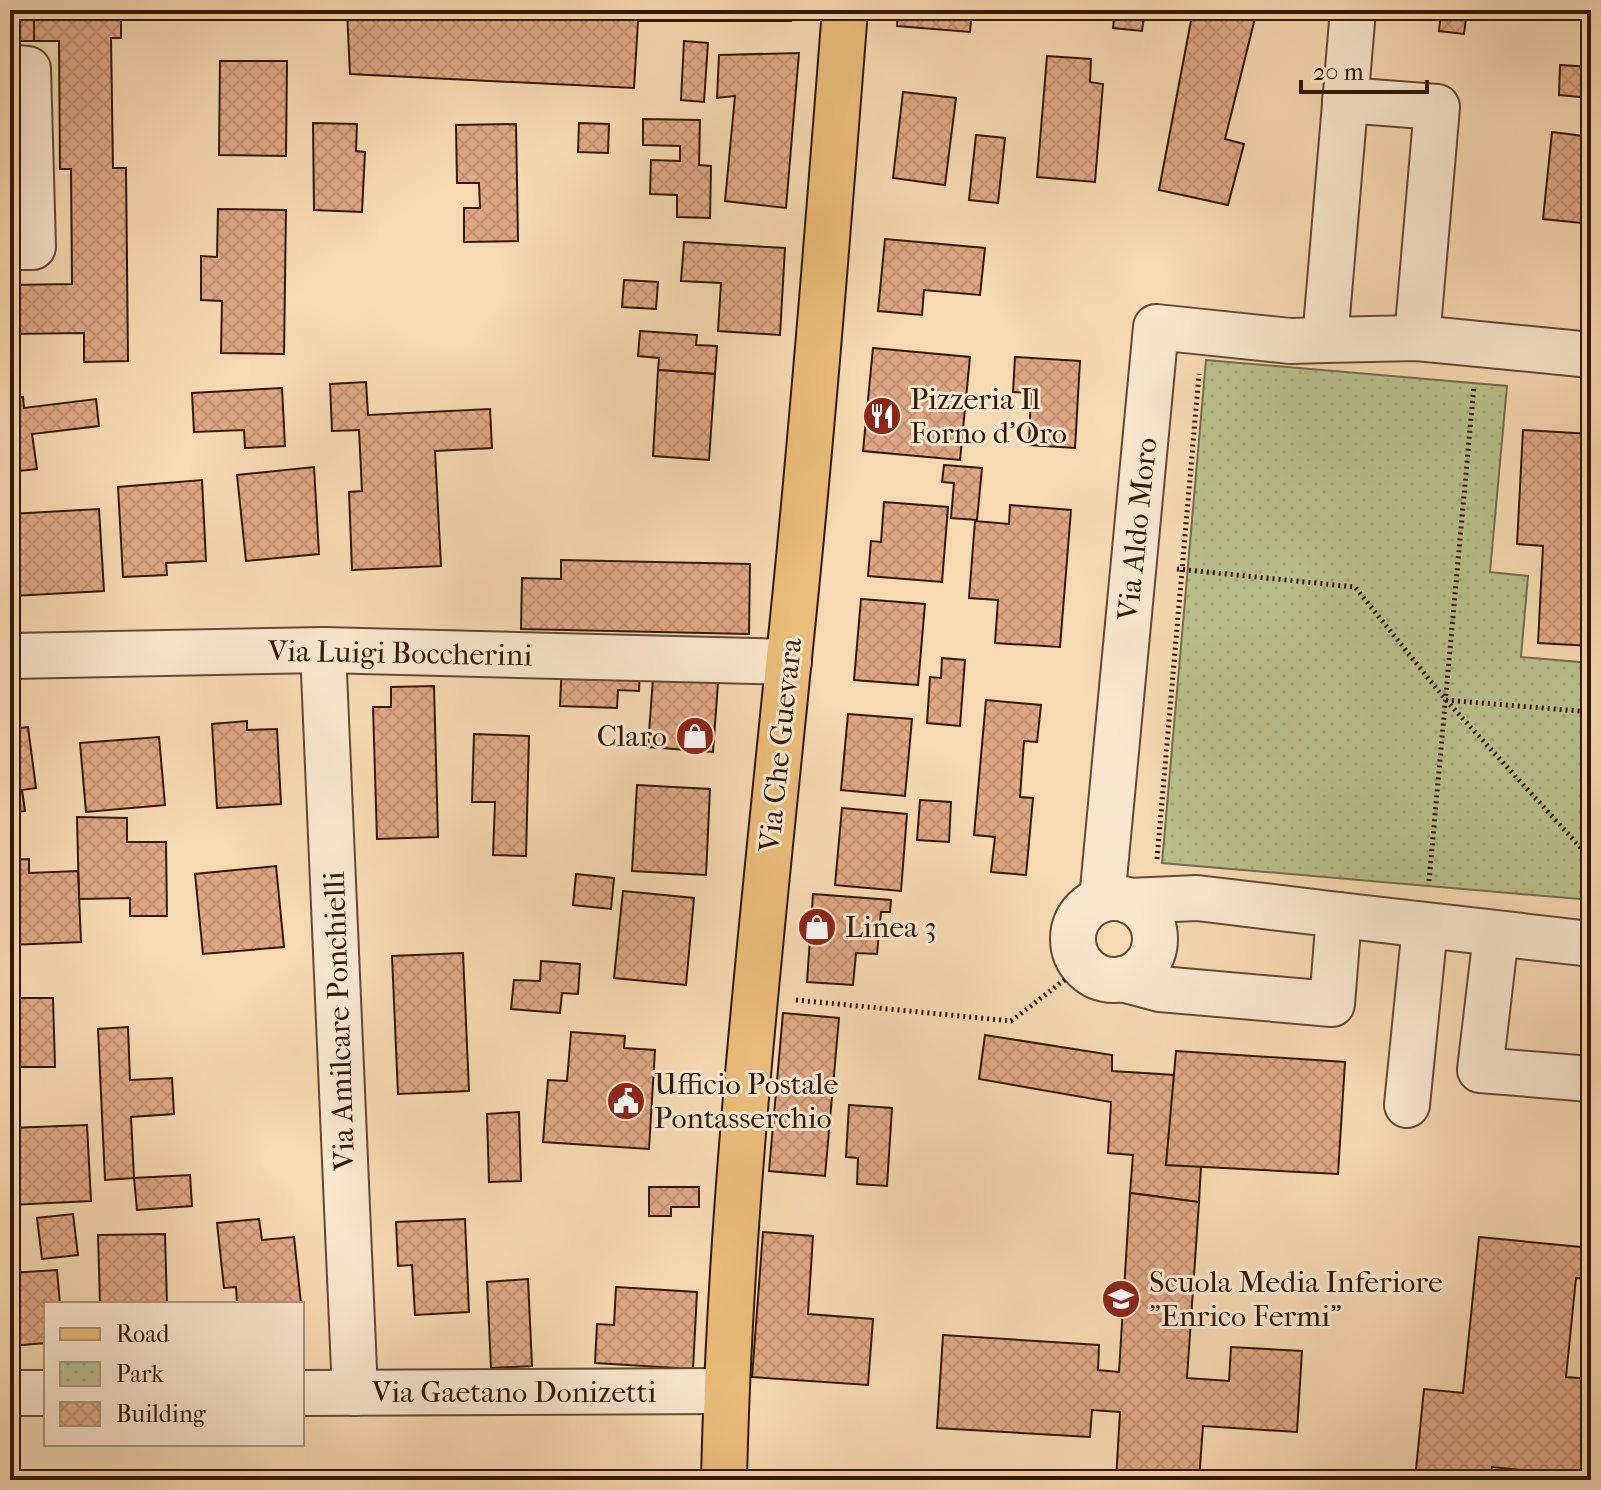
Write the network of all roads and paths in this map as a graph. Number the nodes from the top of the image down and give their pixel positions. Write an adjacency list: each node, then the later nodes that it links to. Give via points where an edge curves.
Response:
1 (845, 10): 15 (main road, Via Che Guevara)
2 (1353, 10): 4 (street)
3 (10, 67): 5 (street, via 28,69 33,247)
4 (1345, 100): 7 (street, via 1437,107); 8 (street)
5 (10, 247)
6 (1202, 332): 8 (street, Via Aldo Moro); 11 (street, Via Aldo Moro, via 1156,327); 12 (path)
7 (1417, 338): 8 (street, Via Aldo Moro); 9 (street, Via Aldo Moro)
8 (1325, 340)
9 (1478, 343): 10 (street, Via Aldo Moro); 16 (path)
10 (1591, 355)
11 (1133, 565): 12 (path); 19 (street, Via Aldo Moro)
12 (1183, 570): 16 (path, via 1355,587); 19 (path)
13 (323, 650): 14 (street, Via Luigi Boccherini); 15 (street, Via Luigi Boccherini); 32 (street, Via Amilcare Ponchielli)
14 (10, 656)
15 (789, 662): 25 (main road, Via Che Guevara)
16 (1445, 699): 17 (path); 18 (path); 21 (path)
17 (1591, 712)
18 (1591, 859)
19 (1128, 900): 20 (street, via 1197,898); 24 (street, via 1149,917 1156,942 1145,966); 24 (street, via 1081,915 1075,928 1076,954)
20 (1339, 915): 21 (street); 24 (street, via 1332,1004 1160,989)
21 (1425, 926): 22 (street); 27 (street)
22 (1496, 935): 23 (street); 26 (street, via 1480,1070)
23 (1591, 944)
24 (1103, 972): 25 (path, via 1011,1021)
25 (756, 996): 28 (main road, Via Che Guevara)
26 (1591, 1079)
27 (1407, 1105)
28 (726, 1391): 32 (street, Via Gaetano Donizetti); 33 (main road, Via Che Guevara)
29 (10, 1393): 30 (street)
30 (44, 1393)
31 (304, 1393): 32 (street, Via Gaetano Donizetti)
32 (355, 1393)
33 (724, 1480)

